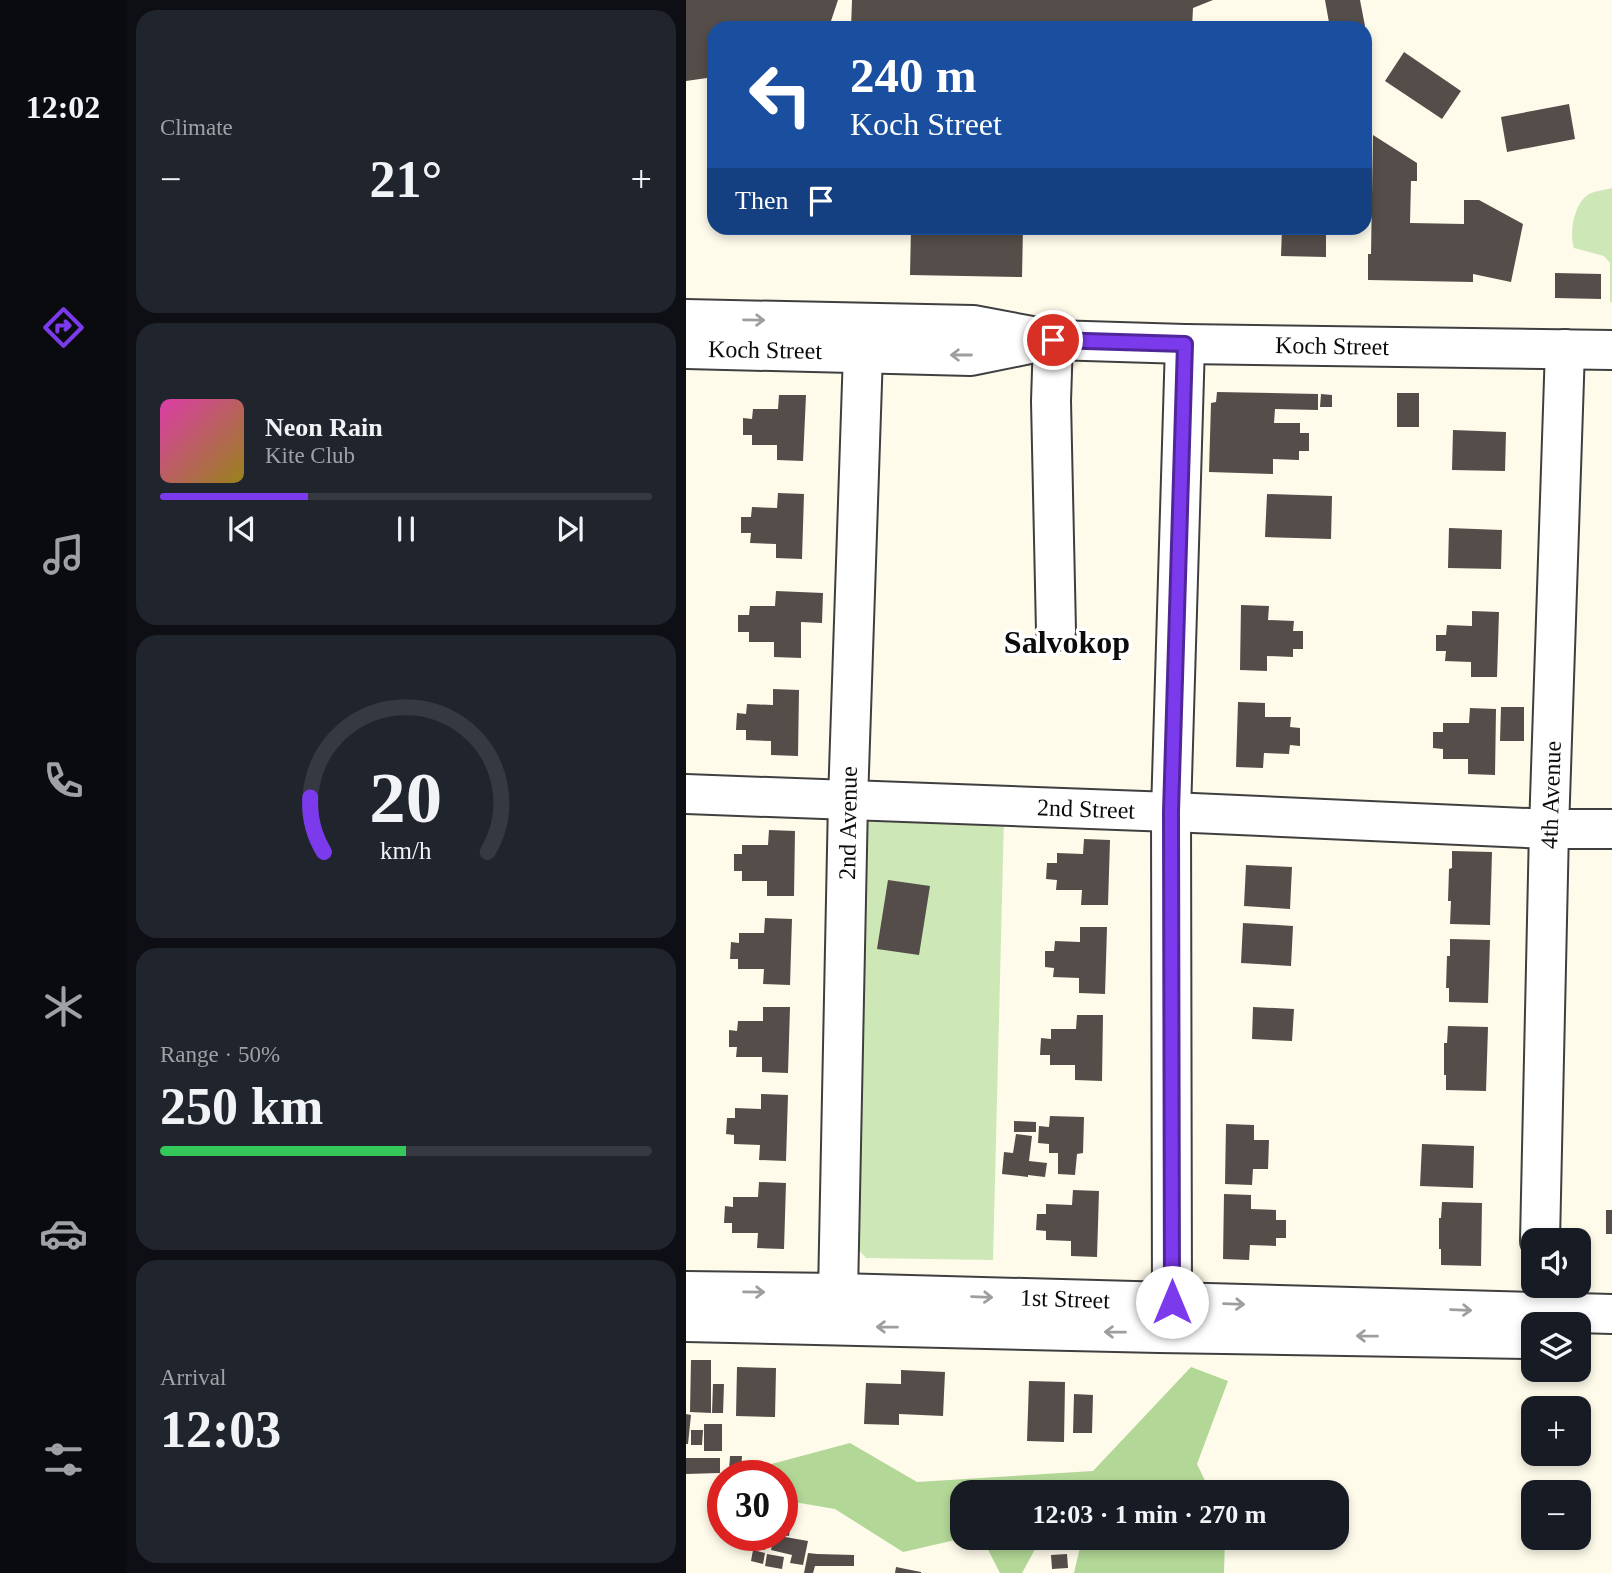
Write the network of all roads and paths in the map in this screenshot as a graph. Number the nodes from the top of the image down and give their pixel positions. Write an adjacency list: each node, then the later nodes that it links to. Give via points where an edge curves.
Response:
1 (686, 319): 2 (street, Koch Street, one-way to 2, via 973,325)
2 (1053, 340): 3 (street, Koch Street); 7 (street, Koch Street, one-way to 7, via 971,356); 8 (street)
3 (1185, 344): 5 (street, Koch Street); 11 (street)
4 (686, 348): 7 (street, Koch Street)
5 (1565, 349): 6 (street, Koch Street); 12 (street, 4th Avenue)
6 (1612, 350)
7 (863, 353): 10 (street, 2nd Avenue)
8 (1056, 631)
9 (686, 794): 10 (street, 2nd Street)
10 (848, 801): 11 (street, 2nd Street); 16 (street, 2nd Avenue)
11 (1171, 812): 12 (street, 2nd Street); 17 (street)
12 (1549, 829): 13 (street, 2nd Street); 14 (street, 4th Avenue)
13 (1612, 829)
14 (1540, 1228)
15 (686, 1291): 16 (street, 1st Street, one-way to 16)
16 (838, 1293): 17 (street, 1st Street, one-way to 17)
17 (1172, 1302): 18 (street, 1st Street, one-way to 18)
18 (1537, 1312)
19 (1521, 1313): 22 (street, 1st Street, one-way to 22, via 1159,1333)
20 (1591, 1313): 21 (street, 1st Street)
21 (1612, 1314)
22 (686, 1322)
23 (1591, 1339): 24 (street)
24 (1612, 1340)

